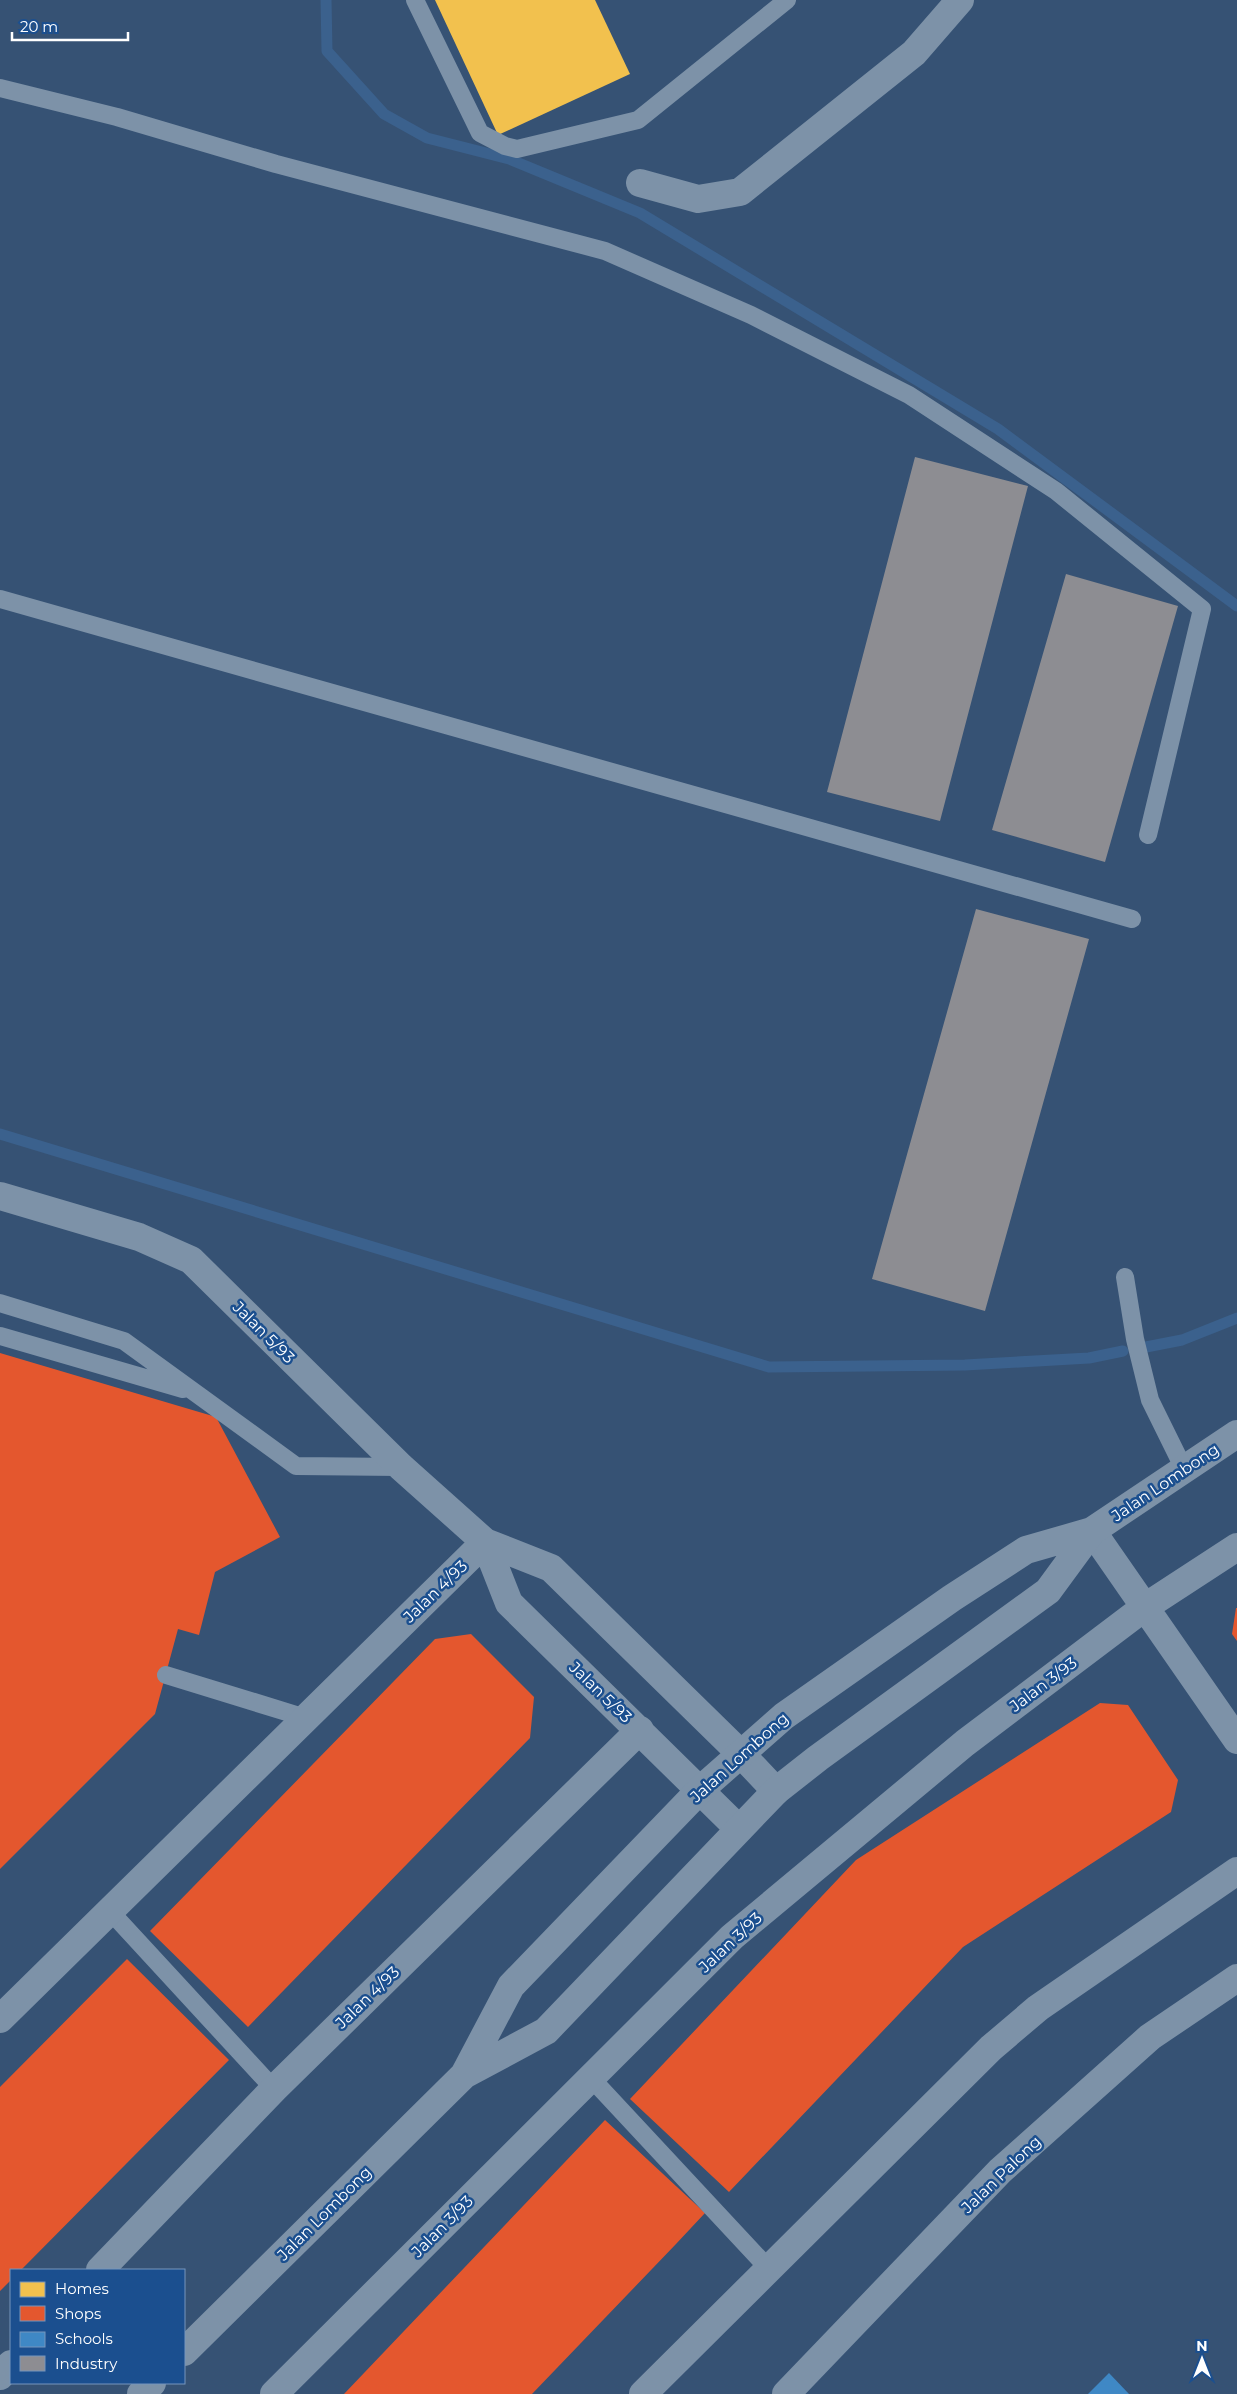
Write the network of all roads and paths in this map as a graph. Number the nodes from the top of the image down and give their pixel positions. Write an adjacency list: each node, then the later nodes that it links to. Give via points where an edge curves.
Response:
1 (415, 0): 2 (lane, via 480,133 517,149 638,120)
2 (787, 0)
3 (960, 0): 5 (street, via 914,53 740,192 698,199)
4 (0, 88): 7 (lane, via 605,252 751,315 909,395 1056,492 1202,609)
5 (640, 184)
6 (0, 599): 8 (lane)
7 (1148, 835)
8 (1132, 919)
9 (0, 1196): 15 (street, Jalan 5/93, via 139,1237 191,1260)
10 (1125, 1278): 16 (lane, via 1150,1400)
11 (0, 1303): 13 (lane, via 124,1341)
12 (0, 1336): 13 (lane)
13 (196, 1393): 15 (lane, via 296,1466)
14 (1237, 1434): 16 (street, Jalan Lombong)
15 (401, 1467): 18 (street, Jalan 5/93)
16 (1184, 1469): 17 (street, Jalan Lombong)
17 (1092, 1531): 20 (street); 25 (street, Jalan Lombong, via 1026,1550 784,1716); 27 (street, Jalan Lombong, via 1048,1591)
18 (486, 1542): 22 (street, Jalan 4/93); 23 (street, Jalan 5/93, via 509,1603); 25 (street, Jalan 5/93, via 551,1568)
19 (1237, 1547): 20 (street, Jalan 3/93)
20 (1145, 1607): 24 (street); 34 (street, Jalan 3/93, via 965,1743 732,1937)
21 (166, 1675): 22 (lane)
22 (306, 1718): 30 (street, Jalan 4/93)
23 (640, 1730): 26 (street, Jalan 5/93); 35 (street, Jalan 4/93)
24 (1237, 1740)
25 (740, 1753): 26 (street, Jalan Lombong); 27 (street, Jalan 5/93)
26 (700, 1790): 28 (street, Jalan 5/93); 33 (street, Jalan Lombong, via 511,1986)
27 (776, 1792): 28 (street, Jalan Lombong)
28 (739, 1829): 33 (street, Jalan Lombong, via 546,2031)
29 (1237, 1871): 37 (street, via 1038,2008 991,2048)
30 (109, 1910): 32 (street, Jalan 4/93); 35 (lane)
31 (1237, 1978): 45 (street, Jalan Palong, via 1150,2036 1000,2171)
32 (0, 2019)
33 (464, 2075): 38 (street, Jalan Lombong)
34 (591, 2078): 37 (lane); 43 (street, Jalan 3/93)
35 (274, 2088): 36 (street, Jalan 4/93)
36 (101, 2269)
37 (769, 2270): 44 (street)
38 (185, 2351)
39 (10, 2365): 40 (street)
40 (0, 2376)
41 (151, 2384): 42 (street)
42 (141, 2394)
43 (274, 2394)
44 (644, 2394)
45 (786, 2394)

